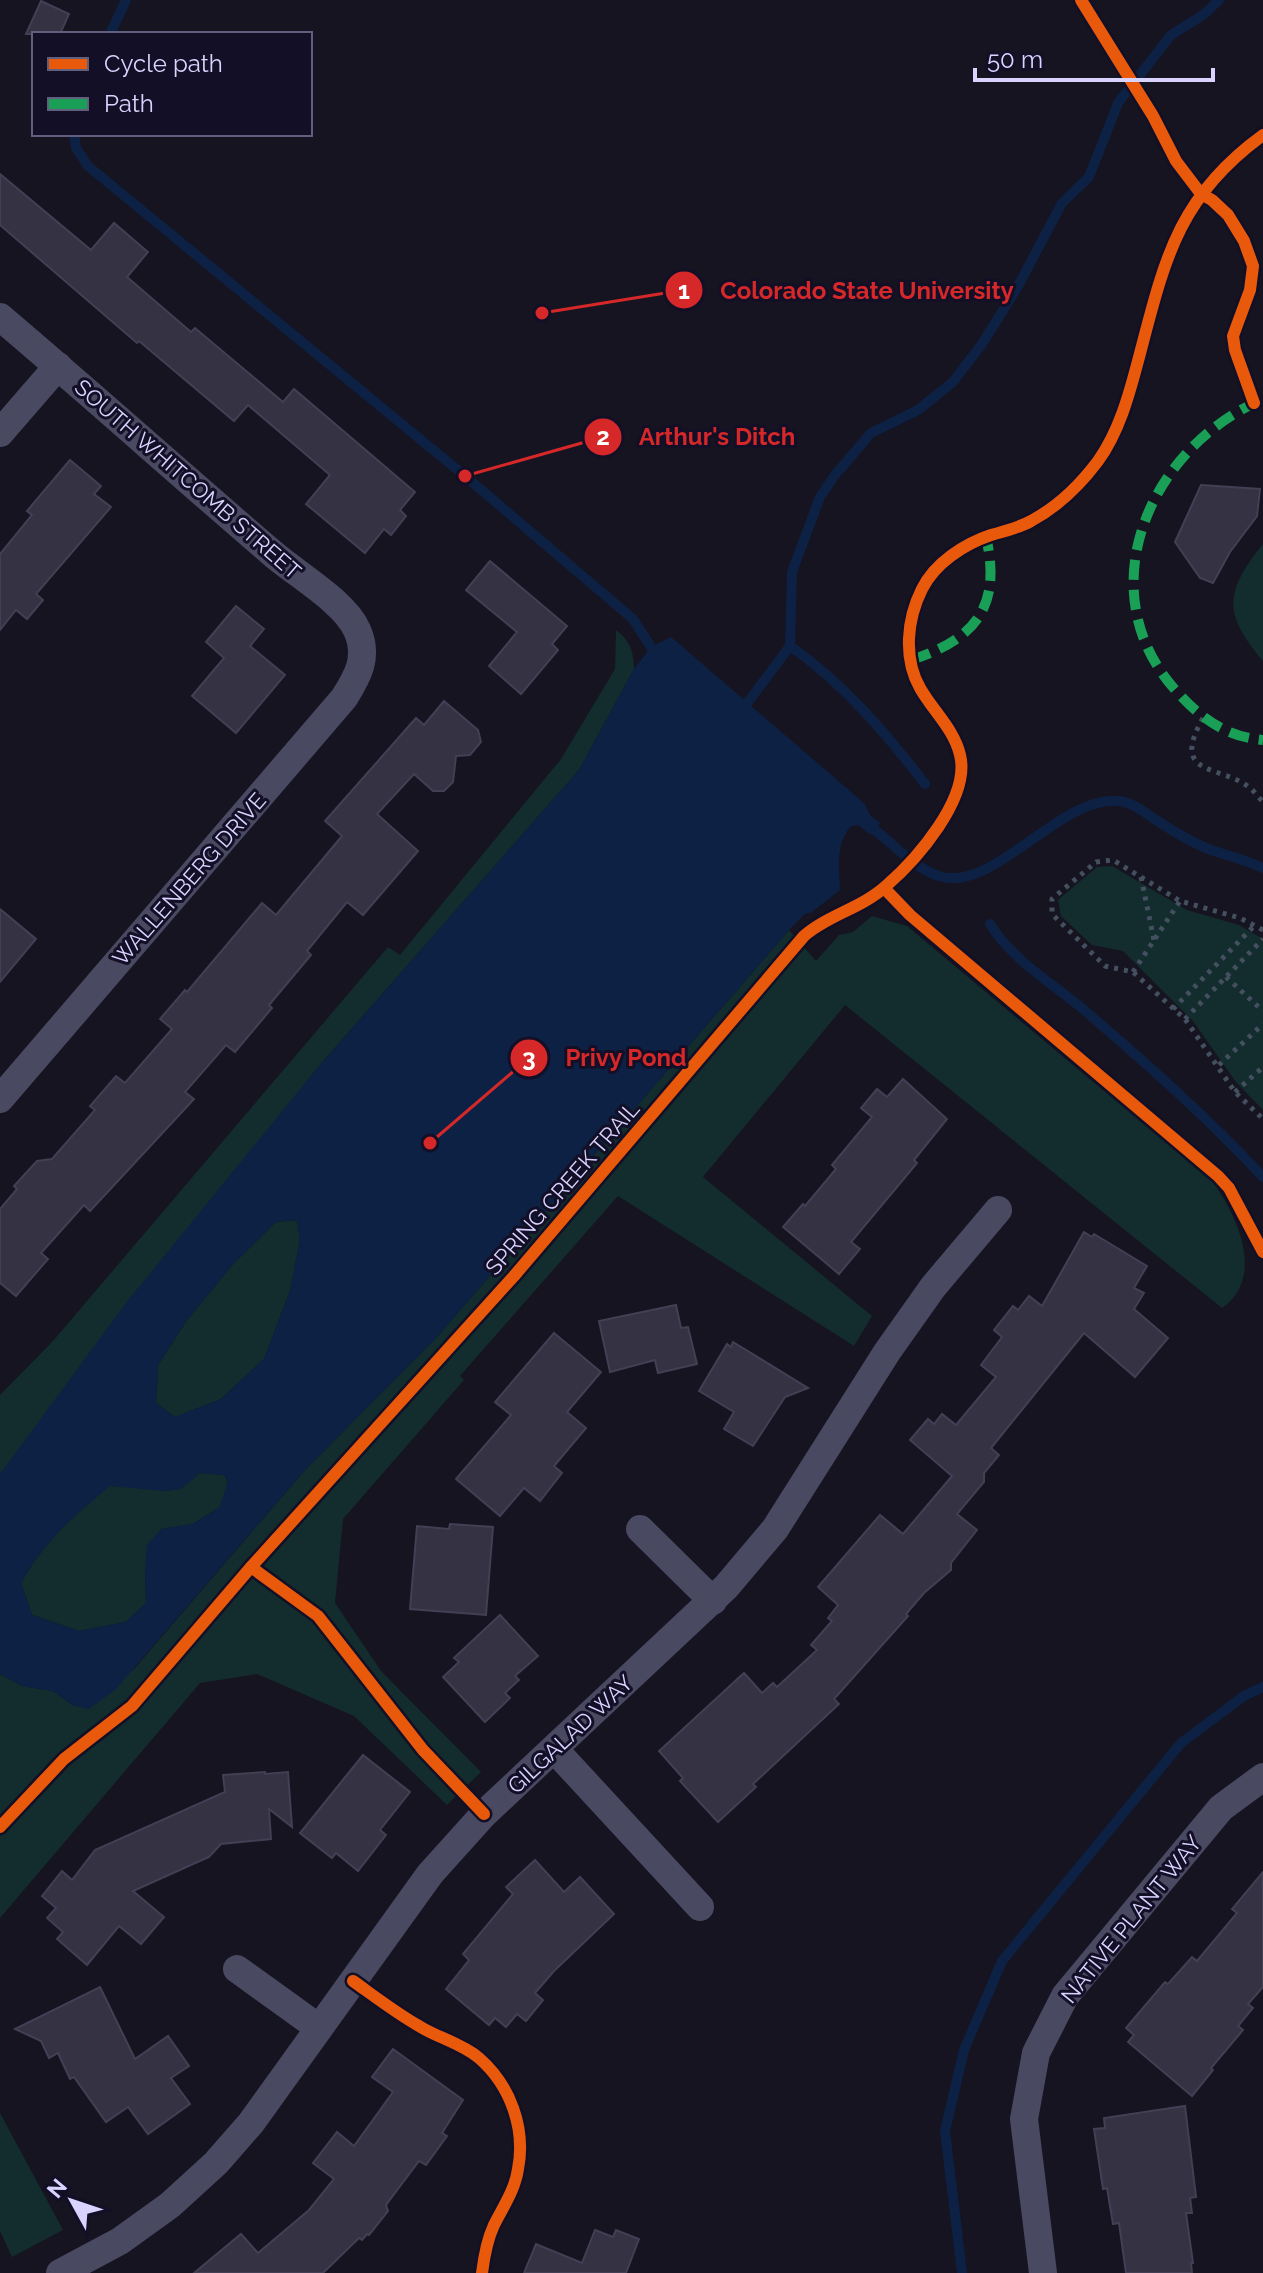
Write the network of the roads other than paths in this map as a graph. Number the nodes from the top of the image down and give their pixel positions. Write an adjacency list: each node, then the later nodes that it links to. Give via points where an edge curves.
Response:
1 (0, 317): 2 (street, SOUTH WHITCOMB STREET)
2 (58, 366): 3 (street); 4 (street, SOUTH WHITCOMB STREET, via 342,610 357,630)
3 (0, 433)
4 (362, 651): 5 (street, WALLENBERG DRIVE, via 361,671 344,698)
5 (0, 1099)
6 (998, 1210): 8 (street, GILGALAD WAY, via 896,1339 775,1529)
7 (640, 1529): 8 (street)
8 (713, 1601): 9 (street, GILGALAD WAY)
9 (554, 1749): 11 (street); 13 (street, GILGALAD WAY, via 430,1874)
10 (1263, 1777): 15 (street, NATIVE PLANT WAY, via 1221,1808 1065,1996 1036,2053 1024,2119)
11 (700, 1907)
12 (237, 1969): 13 (street)
13 (319, 2028): 14 (street, GILGALAD WAY, via 216,2163 120,2241)
14 (60, 2273)
15 (1043, 2273)

